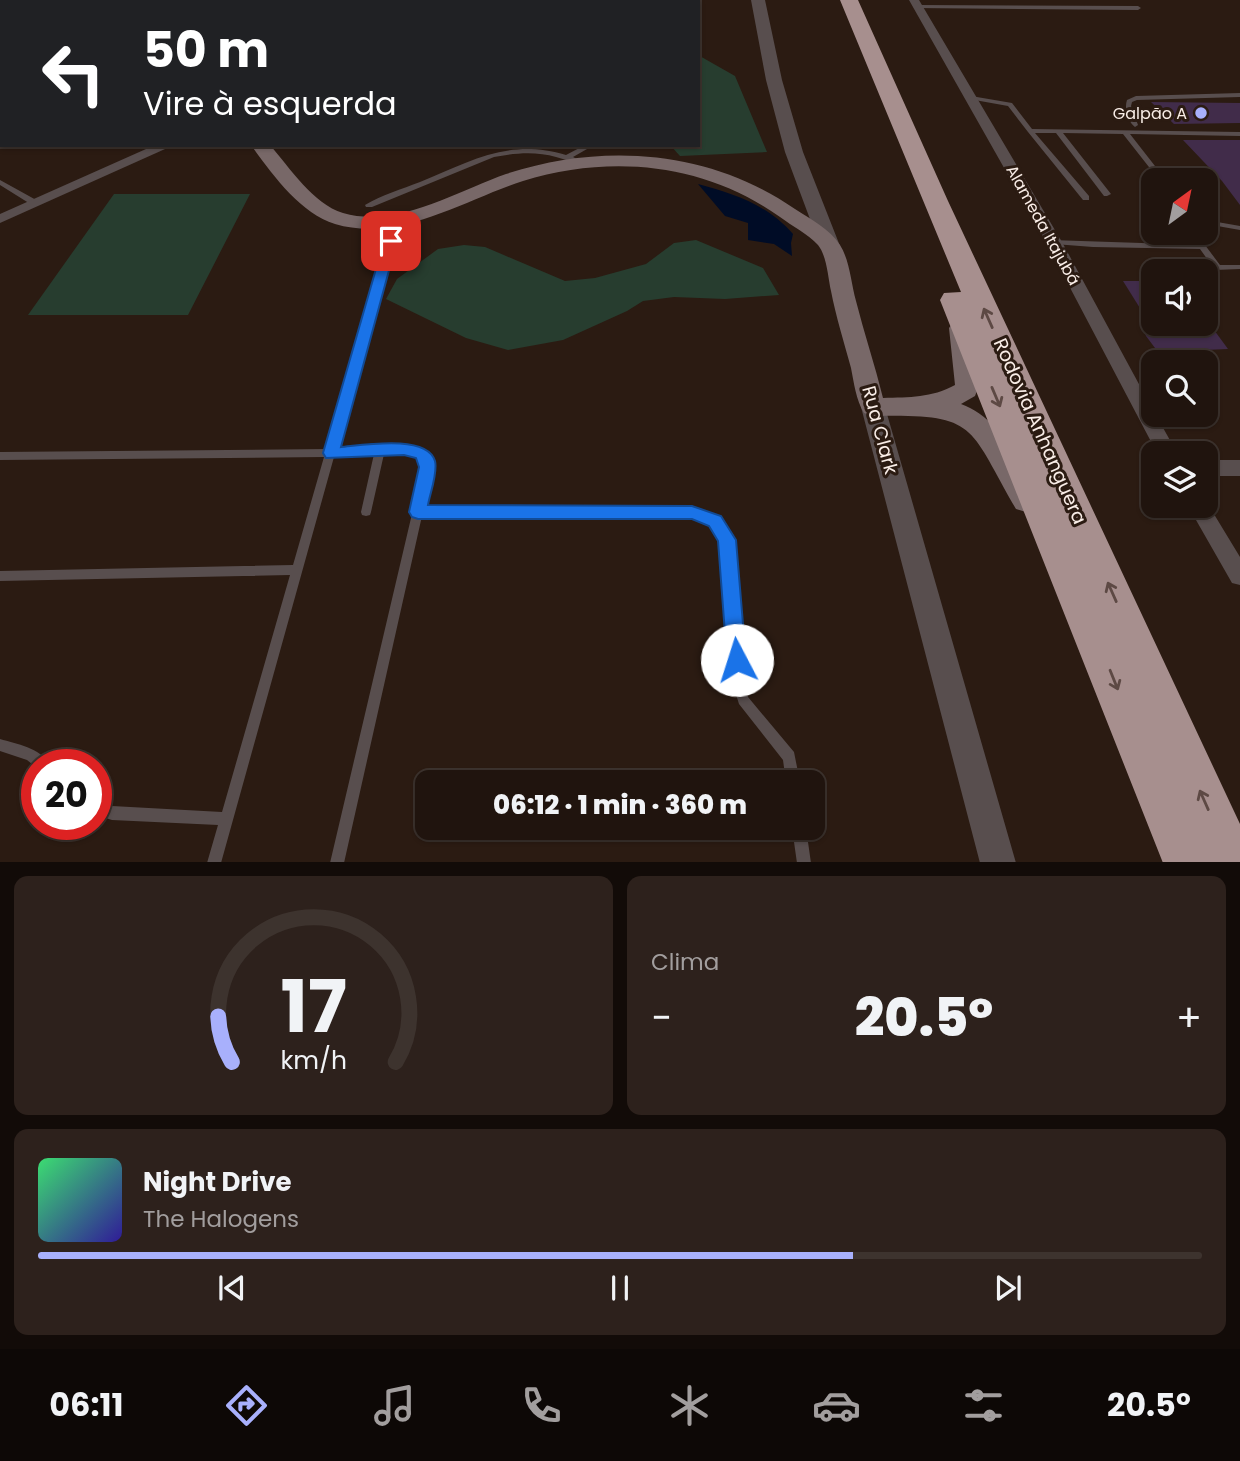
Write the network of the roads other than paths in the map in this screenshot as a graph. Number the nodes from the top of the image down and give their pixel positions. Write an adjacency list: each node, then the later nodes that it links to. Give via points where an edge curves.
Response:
1 (758, 0): 32 (street, Rua Clark, via 794,152)
2 (831, 0): 34 (highway, Rodovia Anhanguera)
3 (849, 0): 61 (highway, Rodovia Anhanguera, one-way to 3)
4 (943, 0): 7 (lane)
5 (994, 0): 8 (lane)
6 (916, 3): 7 (lane); 11 (street, Alameda Itajubá)
7 (948, 7): 8 (lane)
8 (998, 7): 9 (lane)
9 (1138, 8)
10 (1240, 94): 12 (lane, via 1136,97 1128,106)
11 (971, 98): 13 (lane, via 1010,104); 31 (street, Alameda Itajubá)
12 (1135, 125)
13 (1030, 131): 14 (lane); 24 (lane)
14 (1058, 131): 15 (lane); 23 (lane)
15 (1125, 132): 16 (lane); 21 (lane)
16 (1240, 134)
17 (162, 147): 25 (street)
18 (262, 147): 28 (main road, via 328,214 356,221)
19 (534, 148): 20 (lane); 26 (lane, via 492,155)
20 (580, 155): 28 (main road); 32 (main road, via 724,176 783,208)
21 (1153, 168)
22 (0, 182): 25 (lane)
23 (1107, 194)
24 (1086, 198)
25 (35, 203): 27 (street)
26 (369, 205)
27 (0, 219)
28 (397, 219): 39 (lane)
29 (1218, 224): 30 (lane)
30 (1240, 228)
31 (1054, 242): 33 (lane, via 1202,247 1218,268); 37 (street, Alameda Itajubá)
32 (830, 246): 35 (main road, Rua Clark)
33 (1240, 267)
34 (960, 312): 36 (main road, via 966,390 946,401); 47 (highway, Rodovia Anhanguera, one-way to 47)
35 (873, 407): 36 (main road); 59 (street, Rua Clark)
36 (917, 407): 47 (main road, via 956,411 981,426)
37 (1161, 441)
38 (380, 450): 39 (lane); 43 (lane); 44 (lane, via 414,450 426,459)
39 (331, 453): 40 (lane); 46 (lane)
40 (0, 456)
41 (1218, 468): 42 (street)
42 (1240, 468)
43 (366, 512)
44 (418, 512): 52 (lane, via 692,512 715,521 727,540 738,685 743,700 789,757); 57 (lane)
45 (1205, 518): 49 (street)
46 (295, 570): 48 (lane); 54 (lane)
47 (1069, 572): 60 (highway, Rodovia Anhanguera, one-way to 60)
48 (0, 576)
49 (1240, 576)
50 (0, 745): 51 (lane)
51 (21, 752)
52 (791, 770)
53 (112, 813): 54 (lane)
54 (227, 819): 56 (lane)
55 (801, 840): 58 (lane)
56 (214, 862)
57 (337, 862)
58 (804, 862)
59 (998, 862)
60 (1189, 862)
61 (1231, 862)

